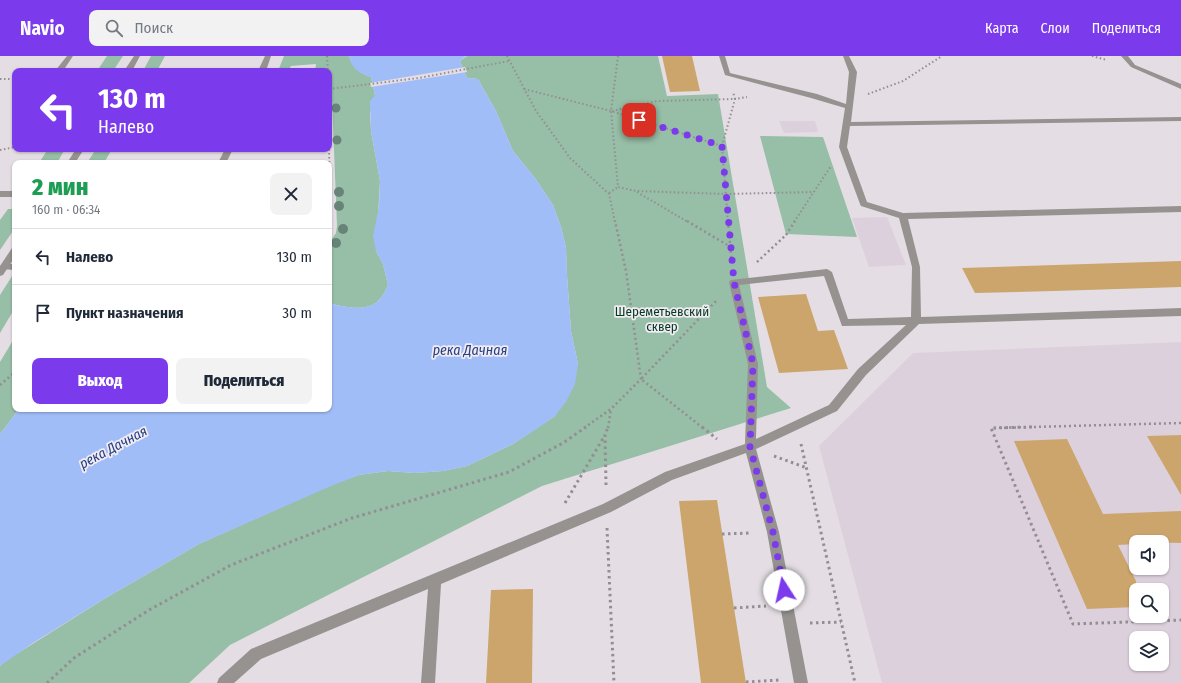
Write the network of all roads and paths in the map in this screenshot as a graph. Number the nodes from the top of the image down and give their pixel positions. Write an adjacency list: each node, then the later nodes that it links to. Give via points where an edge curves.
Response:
1 (70, 56): 12 (street)
2 (137, 56): 13 (street)
3 (268, 56): 14 (street)
4 (327, 56): 15 (path)
5 (507, 56): 11 (path)
6 (618, 56): 25 (path)
7 (722, 56): 16 (street)
8 (846, 56): 24 (street, via 853,72)
9 (942, 56): 24 (path, via 903,81)
10 (1124, 56): 19 (street, via 1133,66)
11 (509, 61): 20 (path); 21 (path)
12 (61, 68)
13 (130, 68)
14 (263, 68)
15 (328, 68)
16 (727, 74): 23 (path); 24 (street)
17 (0, 79): 18 (path)
18 (12, 79)
19 (1181, 87)
20 (332, 89)
21 (524, 89): 25 (path); 37 (path, via 536,111 570,158)
22 (750, 97): 23 (path)
23 (735, 99): 25 (path, via 657,102); 28 (path)
24 (849, 105): 27 (street)
25 (611, 111): 28 (path); 32 (path)
26 (1181, 120): 27 (street)
27 (848, 124): 29 (street)
28 (722, 146): 38 (path)
29 (843, 147): 34 (path); 40 (street, via 864,204)
30 (12, 148): 31 (path)
31 (0, 150)
32 (618, 187): 33 (path); 37 (path)
33 (636, 191): 38 (path); 41 (path)
34 (814, 192): 38 (path); 45 (path, via 786,234)
35 (0, 194): 36 (street)
36 (12, 194)
37 (609, 194): 49 (path, via 626,271)
38 (726, 194): 41 (path)
39 (1181, 209): 40 (street)
40 (903, 216): 47 (street, via 916,267)
41 (730, 246): 45 (path)
42 (12, 255): 44 (street)
43 (12, 268): 44 (street)
44 (2, 270)
45 (734, 282): 47 (street, via 827,272 845,323); 49 (path); 55 (street, via 753,364)
46 (1181, 312): 47 (street)
47 (916, 321): 53 (street, via 862,372 833,408)
48 (12, 375): 50 (path)
49 (641, 379): 51 (path); 56 (path)
50 (0, 385)
51 (611, 409): 54 (path); 70 (path, via 562,443 508,472 352,518 231,565 149,610 74,658)
52 (1181, 423): 65 (path, via 991,428 1073,624)
53 (796, 424): 55 (street); 57 (path)
54 (605, 435): 58 (path); 59 (path)
55 (750, 447): 56 (street); 57 (path); 60 (street)
56 (735, 453): 58 (street, via 669,476)
57 (807, 468): 66 (path)
58 (607, 508): 59 (street); 73 (path)
59 (548, 532): 62 (street)
60 (773, 532): 61 (path); 63 (street)
61 (722, 534)
62 (435, 580): 71 (street, via 256,654); 72 (street)
63 (786, 605): 64 (path); 67 (street)
64 (734, 608)
65 (1181, 620)
66 (842, 622): 67 (path); 74 (path)
67 (790, 624): 68 (street)
68 (801, 681): 69 (path)
69 (746, 682)
70 (47, 683)
71 (225, 683)
72 (428, 683)
73 (614, 683)
74 (855, 683)

